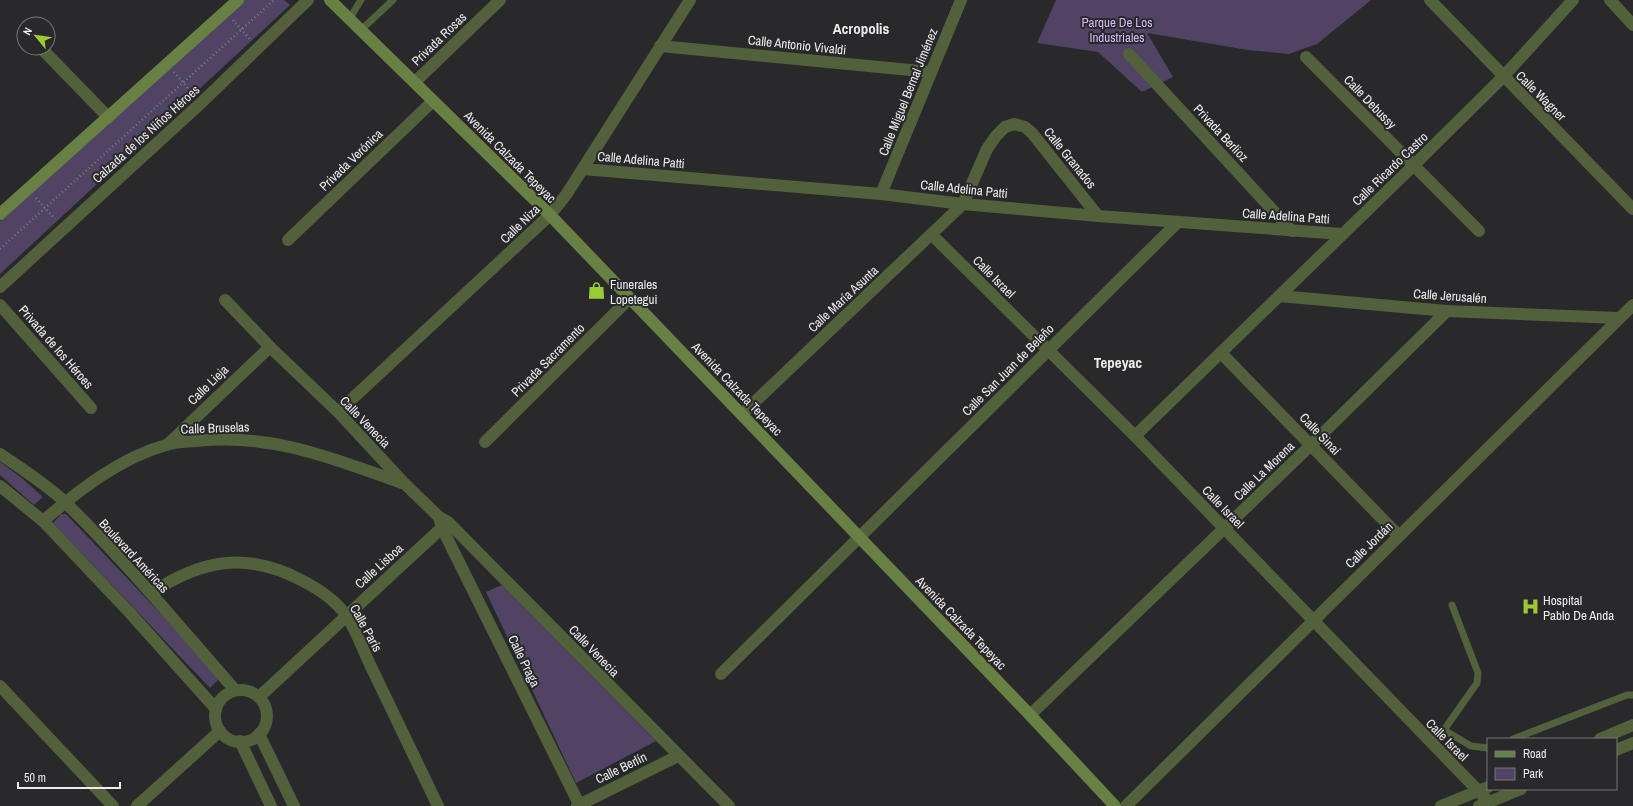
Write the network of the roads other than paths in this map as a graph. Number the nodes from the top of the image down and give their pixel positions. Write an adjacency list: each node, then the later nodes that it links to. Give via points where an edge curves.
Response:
1 (238, 0): 23 (street)
2 (308, 0): 38 (street, Calzada de los Niños Héroes, via 201,103)
3 (330, 0): 12 (street, Avenida Calzada Tepeyac)
4 (361, 0): 12 (lane)
5 (393, 0): 14 (lane)
6 (500, 0): 21 (street, Privada Rosas)
7 (690, 0): 15 (street, Calle Niza)
8 (962, 0): 19 (street, Calle Miguel Bernal Jiménez)
9 (1430, 0): 20 (street, Calle Wagner)
10 (1573, 0): 20 (street, Calle Ricardo Castro)
11 (1610, 0): 13 (street)
12 (350, 18): 14 (street, Avenida Calzada Tepeyac)
13 (1633, 25)
14 (362, 30): 21 (street, Avenida Calzada Tepeyac)
15 (660, 46): 19 (street, Calle Antonio Vivaldi); 25 (street, Calle Niza)
16 (1129, 54): 33 (street, Privada Berlioz)
17 (50, 56): 23 (street)
18 (1306, 57): 24 (street, Calle Debussy)
19 (931, 72): 26 (street, Calle Miguel Bernal Jiménez)
20 (1502, 77): 24 (street, Calle Ricardo Castro); 28 (street, Calle Wagner)
21 (415, 82): 22 (street, Avenida Calzada Tepeyac)
22 (433, 101): 30 (street, Avenida Calzada Tepeyac); 37 (street, Privada Verónica)
23 (109, 118): 29 (street)
24 (1413, 166): 34 (street, Calle Debussy); 35 (street, Calle Ricardo Castro)
25 (583, 169): 26 (street, Calle Adelina Patti); 30 (street, Calle Niza)
26 (881, 194): 27 (street, Calle Adelina Patti)
27 (963, 204): 31 (street, Calle Adelina Patti); 31 (street, Calle Granados, via 987,149 996,136 1014,124 1025,127 1032,133); 36 (street, Calle María Asunta)
28 (1633, 210)
29 (0, 214)
30 (550, 216): 40 (street, Avenida Calzada Tepeyac); 50 (street, Calle Niza)
31 (1098, 216): 32 (street, Calle Adelina Patti)
32 (1177, 223): 33 (street, Calle Adelina Patti); 47 (street, Calle San Juan de Beleño)
33 (1292, 231): 35 (street, Calle Adelina Patti)
34 (1479, 232)
35 (1342, 234): 39 (street, Calle Ricardo Castro)
36 (932, 235): 47 (street, Calle Israel); 51 (street, Calle María Asunta)
37 (288, 240)
38 (0, 286)
39 (1279, 296): 44 (street, Calle Jerusalén); 48 (street, Calle Ricardo Castro)
40 (630, 298): 51 (street, Avenida Calzada Tepeyac); 53 (street, Privada Sacramento)
41 (225, 300): 46 (street, Calle Venecia)
42 (0, 305): 49 (street, Privada de los Héroes)
43 (1633, 305): 45 (street, Calle Jordán)
44 (1447, 311): 45 (street, Calle Jerusalén); 55 (street, Calle La Morena)
45 (1619, 318): 64 (street, Calle Jordán)
46 (270, 347): 50 (street, Calle Venecia); 54 (street, Calle Lieja)
47 (1048, 350): 52 (street, Calle Israel); 63 (street, Calle San Juan de Beleño)
48 (1221, 353): 52 (street, Calle Ricardo Castro); 55 (street, Calle Sinaí)
49 (91, 408)
50 (338, 412): 57 (street, Calle Venecia)
51 (742, 414): 63 (street, Avenida Calzada Tepeyac)
52 (1135, 436): 62 (street, Calle Israel)
53 (485, 442)
54 (167, 444): 57 (street, Calle Bruselas, via 216,439 257,440 295,447); 59 (street, Calle Bruselas, via 115,468)
55 (1311, 445): 62 (street, Calle La Morena); 64 (street, Calle Sinaí)
56 (0, 454): 59 (street, Boulevard Américas)
57 (405, 484): 61 (street, Calle Venecia)
58 (0, 486): 60 (street)
59 (65, 502): 60 (street, Calle Bruselas); 65 (street, Boulevard Américas)
60 (43, 521): 74 (street)
61 (443, 522): 67 (street, Calle Lisboa); 87 (street, Calle Venecia); 96 (street, Calle Praga)
62 (1225, 528): 68 (street, Calle Israel); 75 (street, Calle La Morena)
63 (859, 536): 69 (street, Calle San Juan de Beleño); 75 (street, Avenida Calzada Tepeyac)
64 (1399, 536): 68 (street, Calle Jordán)
65 (151, 593): 67 (street, Calle París, via 170,580 203,567 220,563 255,563 286,572 314,587); 71 (street, Boulevard Américas)
66 (1452, 605): 77 (lane, via 1478,672 1477,683 1469,698)
67 (346, 615): 73 (street, Calle Lisboa); 95 (street, Calle París)
68 (1312, 621): 83 (street, Calle Israel); 99 (street, Calle Jordán)
69 (721, 674)
70 (0, 686): 91 (street)
71 (235, 690): 73 (street, via 248,691); 74 (street, via 223,697)
72 (1633, 695): 80 (lane)
73 (259, 697): 79 (street, via 264,703 266,719)
74 (216, 709): 78 (street)
75 (1030, 715): 98 (street, Avenida Calzada Tepeyac)
76 (1633, 725): 81 (street)
77 (1444, 730): 83 (lane); 85 (lane, via 1471,746)
78 (220, 731): 82 (street, via 229,738); 92 (street)
79 (259, 734): 82 (street); 94 (street)
80 (1516, 738)
81 (1602, 738)
82 (240, 741): 93 (street)
83 (1430, 743): 88 (street, Calle Israel)
84 (1633, 743): 86 (street)
85 (1487, 748)
86 (1617, 750)
87 (678, 756): 96 (street, Calle Berlín); 97 (street, Calle Venecia)
88 (1483, 789): 90 (street, Calle Israel); 100 (street)
89 (1519, 790): 90 (street)
90 (1484, 804)
91 (113, 806)
92 (137, 806)
93 (271, 806)
94 (294, 806)
95 (438, 806)
96 (579, 806)
97 (729, 806)
98 (1115, 806)
99 (1126, 806)
100 (1441, 806)

